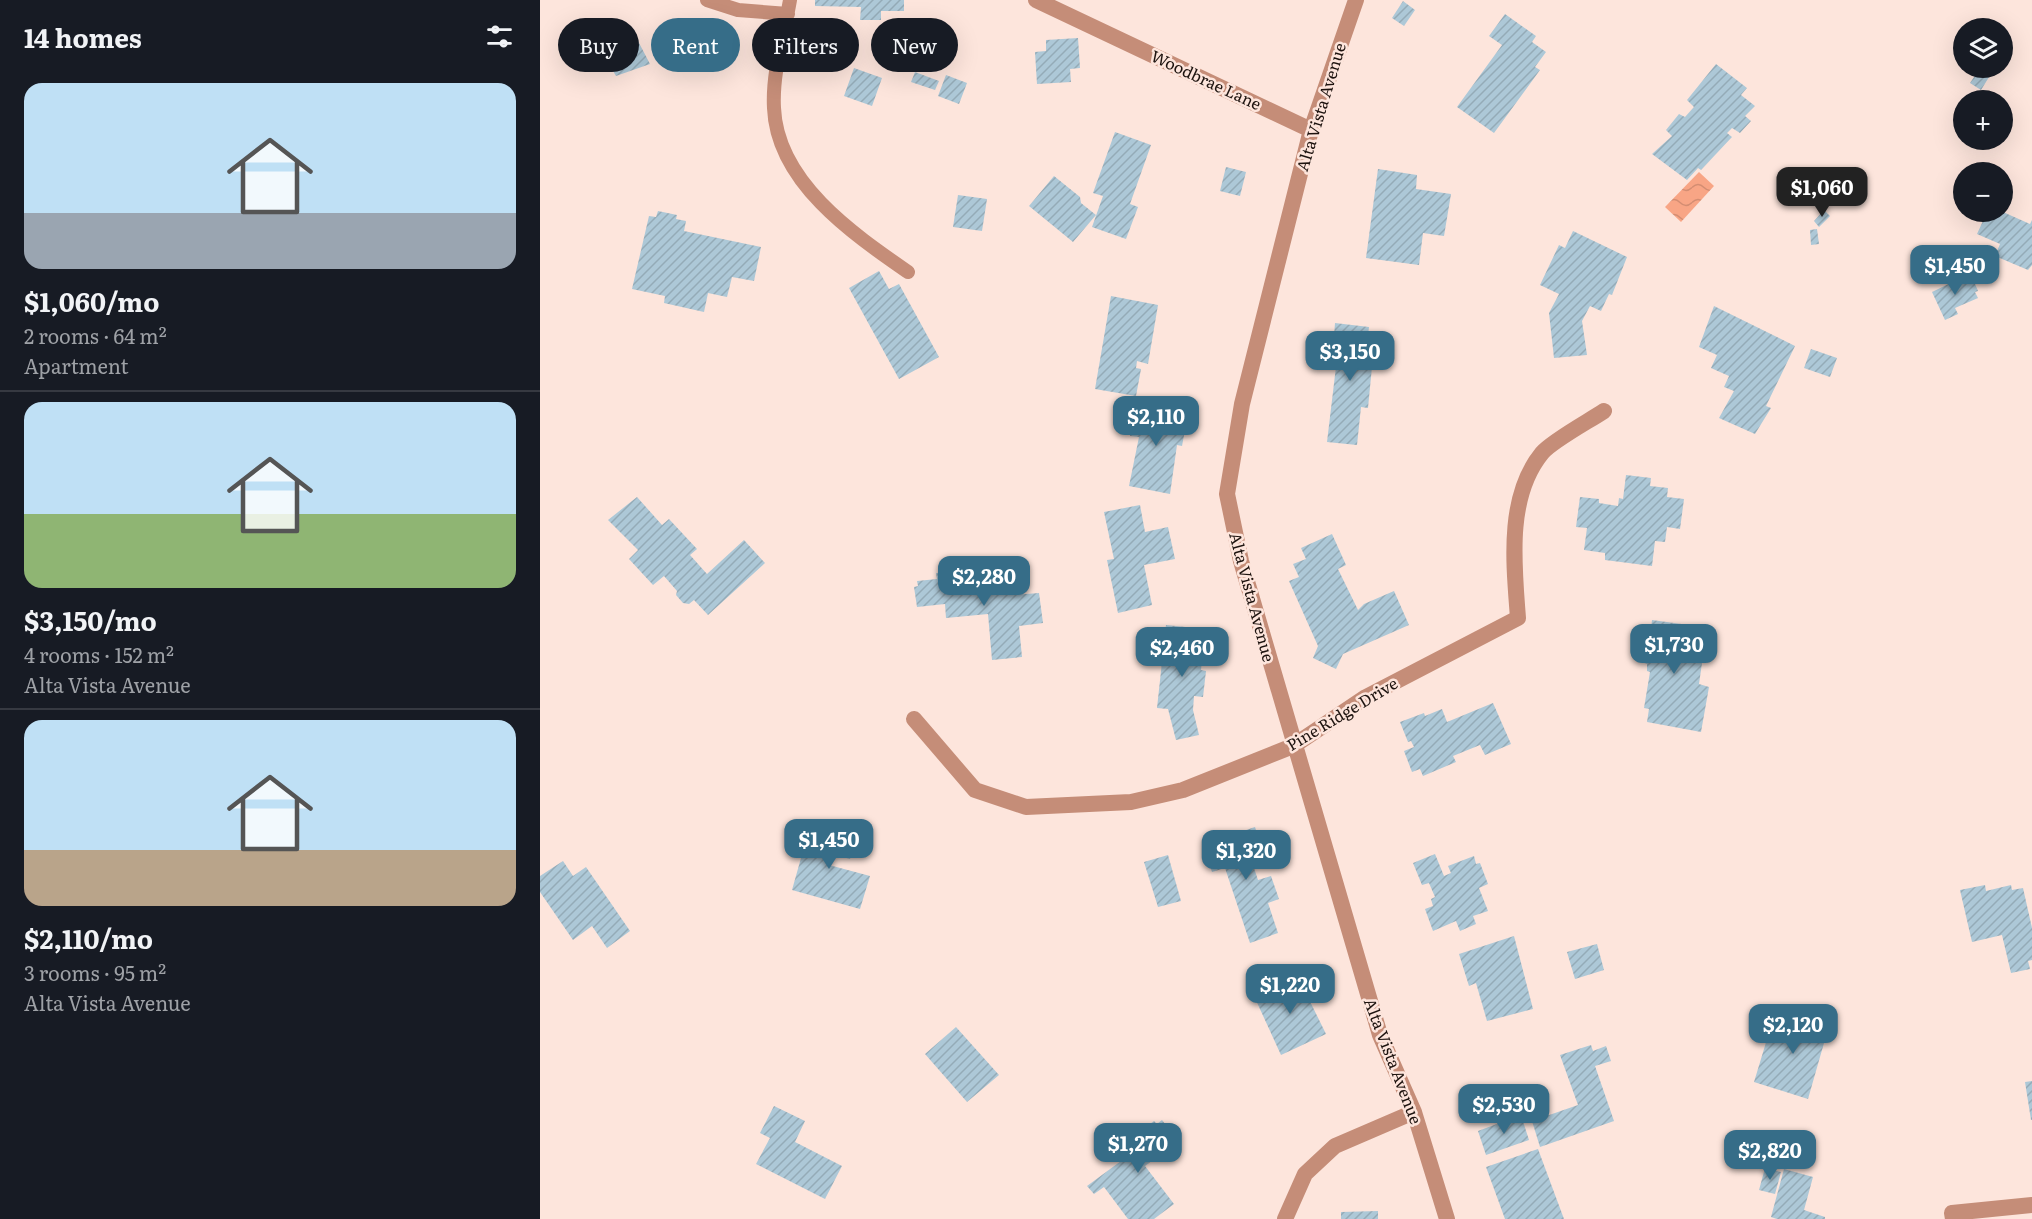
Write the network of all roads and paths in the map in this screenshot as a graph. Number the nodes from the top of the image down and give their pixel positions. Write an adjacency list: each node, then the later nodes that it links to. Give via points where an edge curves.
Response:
1 (707, 0): 4 (lane, via 738,10)
2 (1036, 0): 5 (street, Woodbrae Lane)
3 (1356, 0): 5 (street, Alta Vista Avenue)
4 (789, 7): 6 (lane, via 775,86 778,138 792,166 824,204 863,241)
5 (1311, 130): 9 (street, Alta Vista Avenue, via 1242,404 1227,494 1240,561)
6 (908, 272)
7 (1604, 411): 9 (street, Pine Ridge Drive, via 1542,452 1518,499 1518,618 1366,697)
8 (914, 718): 9 (street, Pine Ridge Drive, via 975,790 1026,807 1131,802 1182,790)
9 (1293, 746): 10 (street, Alta Vista Avenue, via 1380,1035)
10 (1414, 1112): 12 (street, via 1335,1146 1305,1174); 13 (street, Alta Vista Avenue)
11 (2032, 1205): 14 (street, via 1952,1214)
12 (1285, 1219)
13 (1448, 1219)
14 (1953, 1219)

